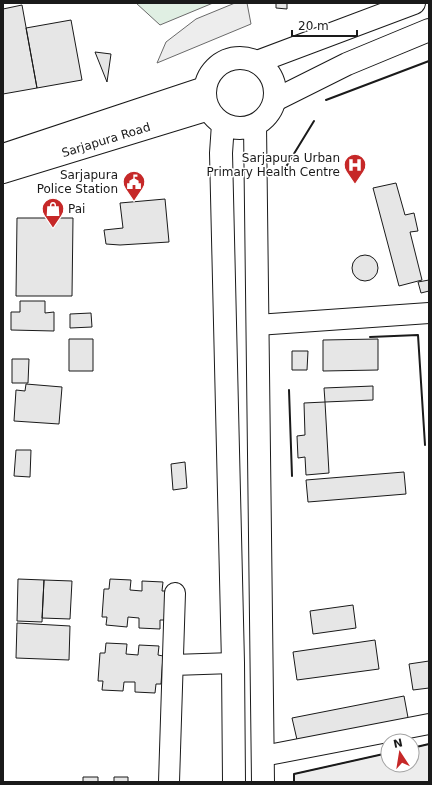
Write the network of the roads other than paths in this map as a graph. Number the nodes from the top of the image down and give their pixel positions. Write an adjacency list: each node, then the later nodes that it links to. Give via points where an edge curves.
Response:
1 (414, 3): 3 (main road)
2 (429, 30): 5 (main road, via 347,64)
3 (257, 62): 4 (main road, via 235,58 224,62 215,68); 5 (main road, via 266,68 272,78 276,88)
4 (206, 88): 6 (main road, via 206,98); 8 (main road, Sarjapura Road)
5 (275, 100): 7 (main road, via 264,119)
6 (216, 116): 7 (main road, via 234,128); 9 (main road, Sarjapura Road); 13 (main road, via 221,153)
7 (255, 125): 11 (main road)
8 (3, 155)
9 (3, 172)
10 (429, 313): 11 (street)
11 (257, 325): 16 (main road)
12 (175, 593): 14 (street)
13 (233, 663): 14 (street); 18 (main road)
14 (173, 665): 17 (street)
15 (429, 724): 16 (street)
16 (263, 756): 19 (main road)
17 (169, 782)
18 (234, 782)
19 (263, 782)

